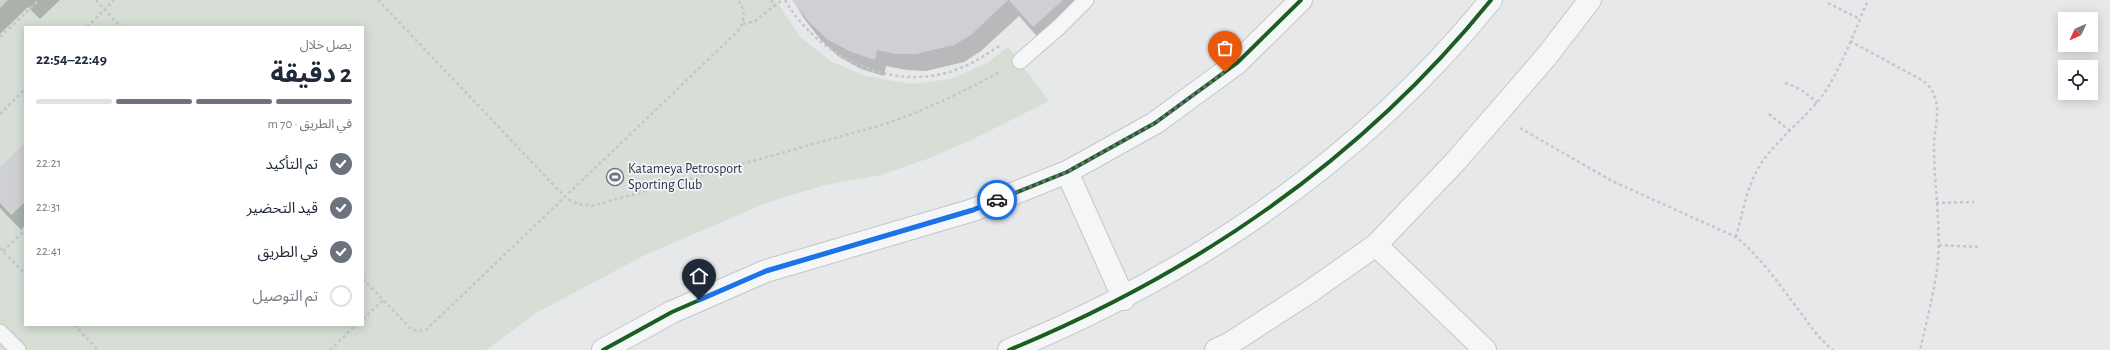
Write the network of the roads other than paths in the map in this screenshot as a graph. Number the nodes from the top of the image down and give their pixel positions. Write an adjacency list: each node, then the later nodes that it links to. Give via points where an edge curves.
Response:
1 (1086, 0): 5 (lane)
2 (1491, 0): 8 (street, via 1469,28 1408,92 1343,151 1274,206 1219,243)
3 (1590, 0): 7 (street, via 1546,57 1456,161)
4 (1297, 2): 6 (street, via 1237,63 1155,123)
5 (1020, 61)
6 (1067, 172): 8 (street); 11 (street, via 973,210 766,271 672,312)
7 (1376, 245): 13 (street, via 1308,293); 14 (street)
8 (1124, 298): 12 (street)
9 (0, 332): 10 (lane)
10 (18, 350)
11 (603, 350)
12 (1009, 350)
13 (1216, 350)
14 (1485, 350)

